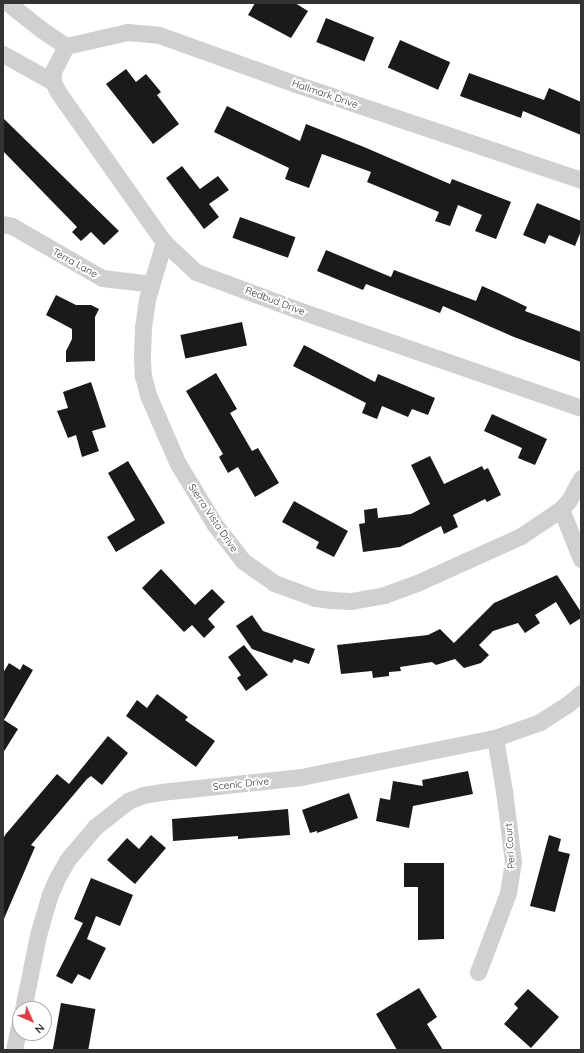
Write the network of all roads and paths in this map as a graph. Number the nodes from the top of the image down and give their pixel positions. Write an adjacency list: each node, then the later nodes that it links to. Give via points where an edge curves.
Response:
1 (8, 3): 2 (street)
2 (66, 46): 4 (street, via 53,71); 5 (street, Hallmark Drive, via 127,32 159,35)
3 (3, 54): 4 (street)
4 (53, 82): 7 (street, Redbud Drive)
5 (581, 180)
6 (6, 222): 8 (street, Terra Lane, via 102,278)
7 (164, 242): 8 (street, Sierra Vista Drive); 9 (street, Redbud Drive, via 188,266 206,277)
8 (152, 284): 11 (street, Sierra Vista Drive, via 147,299 142,342 143,376 148,395 177,462 215,525 243,561 274,583 315,598 331,600 351,601 384,595 417,583 521,536)
9 (581, 408)
10 (581, 478): 11 (street, Sierra Vista Drive)
11 (561, 509): 12 (street)
12 (581, 559)
13 (581, 693): 14 (street, Scenic Drive, via 540,722)
14 (495, 738): 15 (street, Peri Court, via 513,862 508,893); 16 (street, Scenic Drive, via 301,777 161,792 128,801 95,826 68,859 57,878 38,935)
15 (478, 972)
16 (25, 1001)

